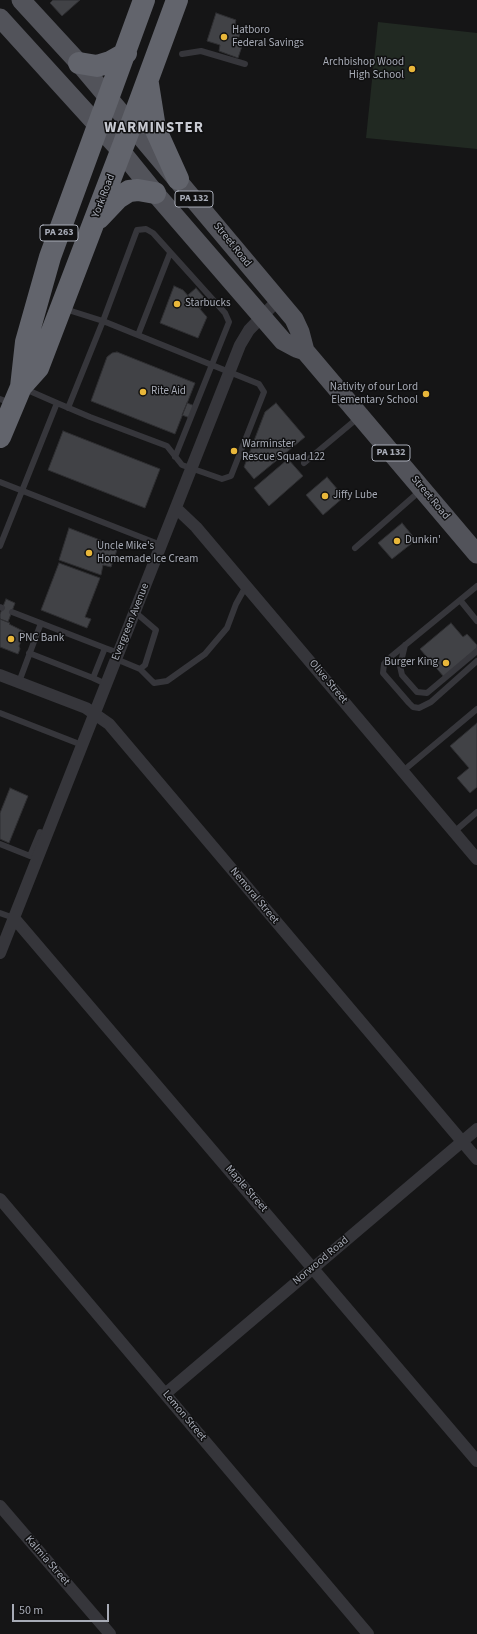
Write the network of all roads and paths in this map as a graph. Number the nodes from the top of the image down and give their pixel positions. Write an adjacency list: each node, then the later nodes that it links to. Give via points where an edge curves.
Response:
1 (21, 0): 7 (main road, Street Road / PA 132)
2 (144, 0): 5 (highway, York Road / PA 263)
3 (177, 0): 9 (highway, York Road / PA 263)
4 (0, 18): 11 (main road, Street Road / PA 132)
5 (126, 53): 7 (highway, via 97,66); 10 (highway, York Road / PA 263)
6 (182, 54): 8 (lane, via 201,50)
7 (79, 63): 10 (main road, Street Road / PA 132)
8 (246, 64)
9 (148, 81): 12 (highway, York Road / PA 263); 14 (highway, via 154,128)
10 (109, 98): 11 (highway, York Road / PA 263); 12 (main road, Street Road / PA 132)
11 (97, 125): 13 (main road, Street Road / PA 132); 26 (highway, York Road / PA 263, via 50,257)
12 (131, 125): 13 (highway, York Road / PA 263); 14 (main road, Street Road / PA 132)
13 (122, 151): 15 (main road, Street Road / PA 132); 16 (highway, York Road / PA 263)
14 (178, 179): 18 (main road, Street Road / PA 132)
15 (155, 193): 16 (highway, via 129,191 118,198); 20 (main road, Street Road / PA 132)
16 (93, 225): 19 (highway, York Road / PA 263)
17 (170, 252): 21 (lane, via 153,233 146,229 137,230); 22 (lane); 24 (lane, via 225,313 229,322)
18 (277, 301): 20 (street, Evergreen Avenue); 23 (main road, Street Road / PA 132, via 294,319)
19 (62, 308): 21 (lane); 26 (highway, York Road / PA 263, via 38,368)
20 (262, 317): 23 (main road, Street Road / PA 132, via 283,340); 25 (street, Evergreen Avenue, via 244,337)
21 (103, 321): 22 (lane); 28 (lane)
22 (138, 335): 24 (lane)
23 (305, 351): 29 (main road, Street Road / PA 132)
24 (211, 364): 25 (lane); 31 (lane)
25 (229, 372): 33 (street, Evergreen Avenue); 33 (lane, via 259,384 264,392 231,476 222,479)
26 (12, 397): 27 (lane); 30 (highway, York Road / PA 263)
27 (57, 403): 28 (lane); 36 (lane)
28 (68, 408): 31 (lane, via 167,446)
29 (360, 416): 32 (lane); 35 (main road, Street Road / PA 132)
30 (0, 437)
31 (175, 457): 33 (lane, via 182,465)
32 (304, 463)
33 (191, 468): 37 (street, Evergreen Avenue)
34 (0, 482): 36 (lane)
35 (422, 489): 40 (lane); 41 (main road, Street Road / PA 132)
36 (22, 491): 38 (lane); 39 (lane)
37 (176, 508): 38 (street, Evergreen Avenue); 42 (street, Olive Street, via 196,527)
38 (161, 545): 46 (street, Evergreen Avenue)
39 (0, 546)
40 (355, 548)
41 (477, 554)
42 (246, 586): 55 (lane, via 227,628 205,654 167,681 154,683); 64 (street, Olive Street)
43 (477, 586): 44 (lane)
44 (460, 600): 47 (lane); 49 (lane)
45 (12, 612): 48 (lane)
46 (135, 612): 53 (street, Evergreen Avenue); 55 (lane, via 156,630 145,665)
47 (477, 621)
48 (41, 623): 50 (lane); 52 (lane)
49 (405, 645): 51 (lane, via 400,666 402,675 417,692 427,693); 54 (lane, via 384,664 383,673 413,707 425,706)
50 (106, 648): 53 (lane, via 116,652); 57 (lane)
51 (477, 651)
52 (29, 654): 57 (lane); 58 (lane)
53 (116, 659): 55 (lane); 59 (street, Evergreen Avenue)
54 (477, 662)
55 (140, 669)
56 (0, 675): 58 (street, Nemoral Street)
57 (94, 678): 59 (lane)
58 (19, 682): 62 (street, Nemoral Street, via 86,708)
59 (106, 684): 62 (street, Evergreen Avenue)
60 (477, 710): 64 (lane)
61 (0, 713): 63 (lane)
62 (94, 714): 63 (street, Evergreen Avenue); 74 (street, Nemoral Street, via 109,724)
63 (82, 745): 67 (street, Evergreen Avenue)
64 (402, 771): 66 (street, Olive Street)
65 (477, 812): 66 (lane)
66 (454, 832): 69 (street, Olive Street)
67 (47, 835): 68 (lane, via 40,832 30,856); 71 (street, Evergreen Avenue)
68 (0, 844)
69 (477, 859)
70 (0, 913): 71 (lane)
71 (14, 918): 72 (street, Evergreen Avenue); 77 (street, Maple Street)
72 (0, 953)
73 (477, 1129): 74 (street, Norwood Road)
74 (462, 1142): 75 (street, Nemoral Street); 77 (street, Norwood Road)
75 (477, 1159)
76 (0, 1199): 78 (street, Lemon Street)
77 (314, 1267): 78 (street, Norwood Road); 79 (street, Maple Street)
78 (165, 1394): 82 (street, Lemon Street)
79 (477, 1460)
80 (0, 1506): 81 (street, Kalmia Street)
81 (110, 1634)
82 (368, 1634)

